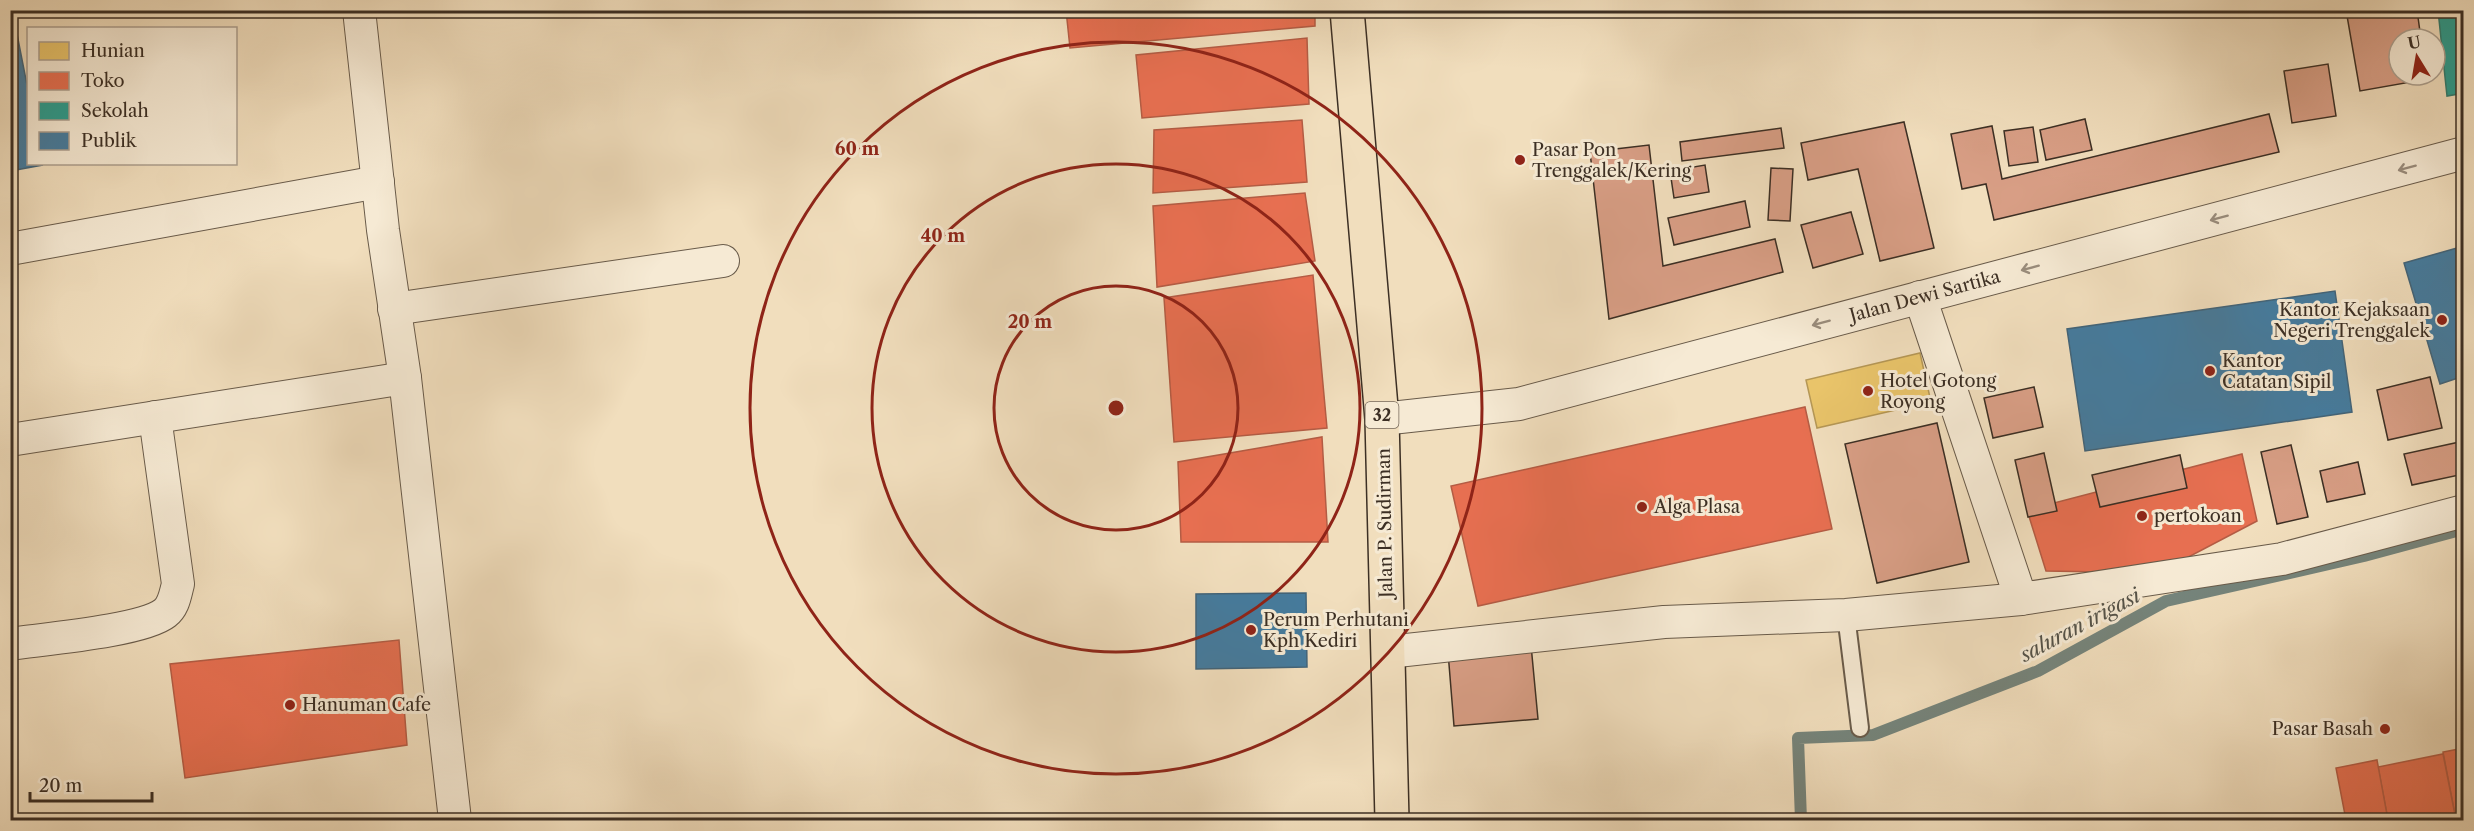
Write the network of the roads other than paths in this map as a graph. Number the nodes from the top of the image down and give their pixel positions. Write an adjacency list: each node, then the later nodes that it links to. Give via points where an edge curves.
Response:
1 (360, 10): 4 (street)
2 (1347, 10): 11 (highway, Jalan P. Sudirman / 32)
3 (2463, 153): 7 (street, Jalan Dewi Sartika, one-way to 7)
4 (378, 182): 5 (street); 8 (street)
5 (10, 249)
6 (723, 261): 8 (street)
7 (1920, 297): 11 (street, Jalan Dewi Sartika, one-way to 11, via 1519,404); 14 (street)
8 (394, 309): 9 (street)
9 (405, 378): 10 (street); 19 (street)
10 (155, 417): 12 (street); 16 (street, via 178,584 174,602 156,619)
11 (1382, 419): 17 (highway, Jalan P. Sudirman / 32)
12 (10, 440)
13 (2463, 511): 14 (street, via 2282,559)
14 (2021, 599): 15 (street)
15 (1846, 615): 17 (street, via 1664,622); 18 (lane)
16 (10, 644)
17 (1388, 652): 20 (highway, Jalan P. Sudirman / 32)
18 (1860, 728)
19 (455, 820)
20 (1392, 820)

